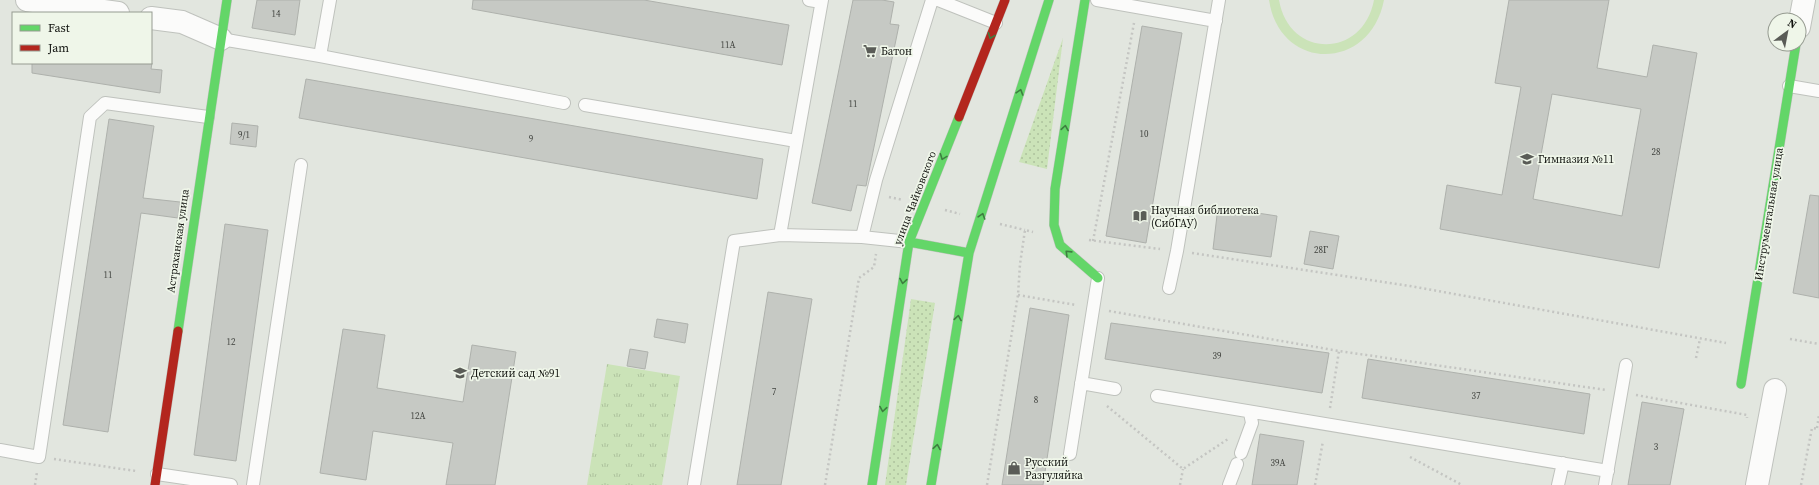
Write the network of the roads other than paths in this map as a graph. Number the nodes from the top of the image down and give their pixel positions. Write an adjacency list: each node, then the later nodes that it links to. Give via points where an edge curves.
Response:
1 (27, 0): 13 (street)
2 (227, 0): 18 (main road, Астраханская улица)
3 (330, 0): 20 (lane)
4 (932, 0): 29 (lane, via 876,180)
5 (938, 0): 17 (lane)
6 (1005, 0): 17 (main road, улица Чайковского)
7 (1049, 0): 31 (main road, one-way to 7)
8 (1085, 0): 32 (main road, one-way to 8, via 1060,245 1054,225 1055,189)
9 (1097, 0): 16 (lane)
10 (1219, 0): 16 (lane)
11 (1804, 0): 14 (street)
12 (817, 1): 26 (lane)
13 (111, 12)
14 (1802, 12)
15 (152, 18): 18 (street, via 182,22)
16 (1216, 21): 33 (lane)
17 (996, 23): 30 (main road, улица Чайковского, one-way to 30)
18 (221, 39): 20 (lane); 25 (main road, Астраханская улица)
19 (1795, 52): 21 (main road, Инструментальная улица)
20 (320, 56): 23 (lane)
21 (1789, 86): 22 (lane); 36 (main road, Инструментальная улица)
22 (1819, 90)
23 (564, 103)
24 (585, 105): 26 (lane)
25 (208, 117): 41 (lane, via 105,103 90,117 39,457); 47 (main road, Астраханская улица)
26 (796, 141): 28 (lane)
27 (301, 165): 49 (lane)
28 (780, 235): 29 (lane); 50 (lane, via 734,241)
29 (862, 237): 30 (lane)
30 (909, 242): 31 (main road); 51 (main road, улица Чайковского, one-way to 51)
31 (969, 253): 52 (main road, one-way to 31)
32 (1098, 278): 35 (lane)
33 (1169, 288)
34 (1626, 365): 46 (lane)
35 (1081, 383): 37 (lane); 43 (lane)
36 (1742, 384)
37 (1115, 389)
38 (1775, 390): 56 (street)
39 (1157, 396): 40 (lane)
40 (1251, 418): 42 (lane); 44 (lane)
41 (0, 450)
42 (1241, 453)
43 (1070, 454)
44 (1563, 463): 46 (lane); 54 (lane)
45 (1237, 464): 53 (lane)
46 (1608, 471): 55 (lane)
47 (156, 480): 48 (lane)
48 (231, 485)
49 (253, 485)
50 (694, 485)
51 (872, 485)
52 (931, 485)
53 (1229, 485)
54 (1558, 485)
55 (1605, 485)
56 (1757, 485)

